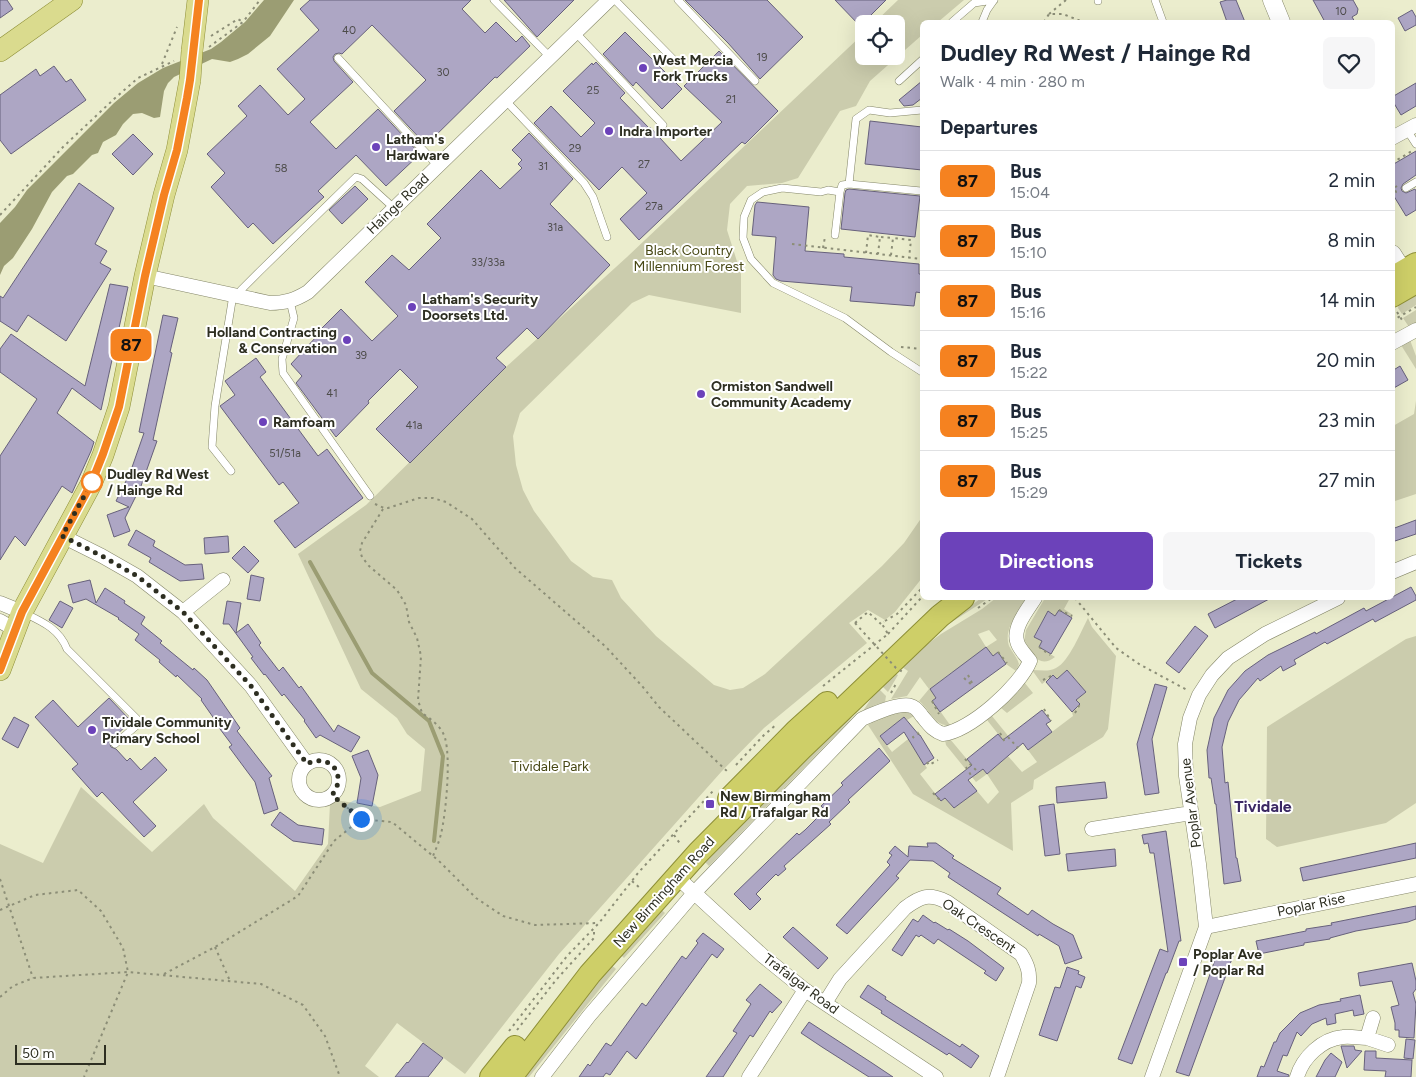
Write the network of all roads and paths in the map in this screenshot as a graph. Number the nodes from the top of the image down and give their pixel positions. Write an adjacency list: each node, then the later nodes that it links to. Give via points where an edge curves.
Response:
1 (72, 0): 22 (main road)
2 (198, 0): 23 (main road)
3 (260, 0): 20 (path)
4 (494, 0): 24 (lane)
5 (609, 0): 21 (street, Hainge Road)
6 (615, 0): 26 (lane)
7 (678, 0): 29 (lane)
8 (994, 0): 14 (lane, via 974,3); 15 (lane)
9 (1066, 0): 12 (path)
10 (1154, 0): 18 (lane)
11 (1272, 0): 19 (street)
12 (1049, 14): 16 (path); 17 (path, via 1063,14)
13 (180, 20): 28 (path)
14 (954, 20)
15 (983, 20)
16 (1045, 20)
17 (1078, 20)
18 (1162, 20)
19 (1280, 20)
20 (243, 22): 23 (path, via 210,47); 23 (path, via 238,19 203,40)
21 (575, 32): 24 (street, Hainge Road); 33 (lane)
22 (0, 51)
23 (191, 54): 28 (path); 59 (main road, bridge, via 190,80 177,150)
24 (550, 57): 31 (street, Hainge Road)
25 (338, 58): 39 (lane)
26 (673, 59)
27 (920, 62): 30 (lane)
28 (161, 66): 48 (path, via 138,78 114,98)
29 (755, 81)
30 (899, 81)
31 (505, 100): 39 (street, Hainge Road); 50 (lane, via 584,183 593,197)
32 (920, 110): 42 (lane, via 890,113 869,110 856,119)
33 (662, 125)
34 (1412, 127): 35 (street); 36 (lane)
35 (1395, 136)
36 (1416, 144)
37 (1416, 149): 38 (path)
38 (1395, 161)
39 (438, 166): 47 (street, Hainge Road)
40 (1395, 182): 43 (path)
41 (1416, 182): 44 (lane)
42 (849, 184): 45 (lane); 46 (lane, via 842,185)
43 (1397, 186)
44 (1406, 188)
45 (920, 191)
46 (840, 192): 49 (lane); 66 (lane, via 782,188 763,192 751,200 744,217 743,238 751,259 773,283 845,318)
47 (394, 208): 60 (lane, via 356,177); 61 (street, Hainge Road, via 308,292)
48 (0, 215)
49 (835, 235)
50 (607, 237)
51 (880, 237): 52 (path); 54 (path, via 868,235); 55 (path)
52 (893, 238): 56 (path); 57 (path, via 911,240)
53 (792, 244): 54 (path)
54 (866, 253): 55 (path)
55 (878, 254): 56 (path)
56 (892, 256): 57 (path)
57 (909, 258): 58 (path)
58 (920, 259)
59 (145, 276): 60 (street, Hainge Road); 70 (main road, via 119,407 91,484)
60 (236, 296): 61 (street, Hainge Road, via 270,304); 67 (lane, via 215,406 212,447)
61 (290, 301): 68 (lane, via 294,318 282,359 283,373)
62 (1416, 307): 63 (path)
63 (1395, 319)
64 (1416, 330): 65 (street)
65 (1395, 341)
66 (920, 371)
67 (231, 471)
68 (370, 496): 69 (path, via 376,505)
69 (384, 508): 123 (path, via 419,498 433,498 446,502 472,520 514,568 606,647 659,707); 132 (path, via 360,551 369,566 397,590 406,605 422,656 418,700 422,713 434,720 445,737 446,795 441,834)
70 (62, 536): 83 (street, via 137,576); 85 (main road)
71 (1416, 562): 72 (street)
72 (1395, 571)
73 (223, 580): 83 (street)
74 (920, 590): 86 (path, via 898,614)
75 (920, 599): 87 (path)
76 (940, 600): 133 (highway, New Birmingham Road, via 796,731)
77 (960, 600): 133 (highway, New Birmingham Road, via 802,748 698,853)
78 (1034, 600): 104 (street, via 1016,634 1017,642 1030,661 1028,668 992,707 943,734 932,728 916,708 904,705)
79 (1077, 600): 100 (path, via 1116,648 1139,664)
80 (1334, 600): 100 (street, Poplar Avenue, via 1228,658)
81 (0, 603): 85 (street)
82 (1059, 610): 84 (path)
83 (183, 612): 119 (street, via 251,686)
84 (1072, 616)
85 (12, 620): 92 (main road); 113 (lane, via 46,624 63,638 67,649 137,719 136,726)
86 (882, 624): 87 (path); 93 (path, bridge, via 868,612 855,622)
87 (888, 634): 99 (path)
88 (1039, 647): 90 (path)
89 (998, 652): 91 (path)
90 (1050, 655)
91 (1007, 663)
92 (0, 670)
93 (903, 672)
94 (968, 675): 96 (path, via 973,687)
95 (1054, 675): 98 (path)
96 (964, 678)
97 (899, 680): 104 (path)
98 (1043, 680)
99 (824, 686)
100 (1199, 695): 129 (street, Poplar Avenue, via 1185,744)
101 (932, 701): 106 (path)
102 (1080, 704): 105 (path)
103 (1044, 709): 107 (path)
104 (886, 710): 136 (street, New Birmingham Road, via 862,719)
105 (1075, 713)
106 (939, 714)
107 (1051, 721)
108 (779, 722): 120 (path)
109 (921, 732): 112 (path)
110 (1000, 733): 114 (path)
111 (1008, 737): 115 (path)
112 (914, 738)
113 (116, 744)
114 (1006, 744)
115 (1018, 748)
116 (965, 759): 122 (path)
117 (938, 760): 118 (path, via 929,765)
118 (927, 762)
119 (307, 764): 127 (street, via 320,760 332,765 338,777); 127 (street, via 302,768 299,780 303,792 320,800)
120 (735, 767)
121 (966, 767): 124 (path)
122 (976, 770)
123 (730, 773)
124 (972, 777)
125 (717, 787): 139 (path, via 638,873)
126 (934, 793): 128 (path)
127 (332, 795): 130 (path)
128 (941, 801)
129 (1191, 813): 131 (street); 140 (street, Poplar Avenue)
130 (361, 819): 132 (path, via 392,822); 142 (path, via 334,841 298,896)
131 (1092, 829)
132 (433, 856): 139 (path, via 476,898 503,916 535,925)
133 (671, 872): 136 (street, Trafalgar Road); 158 (highway, New Birmingham Road, via 580,966); 159 (highway, New Birmingham Road)
134 (0, 879): 137 (path)
135 (1416, 884): 140 (street, Poplar Rise)
136 (694, 893): 147 (street, Trafalgar Road); 160 (street, New Birmingham Road, via 589,1016)
137 (10, 907): 138 (path); 143 (path, via 35,895 78,890 101,911 123,948); 145 (path)
138 (0, 910)
139 (599, 923): 141 (path)
140 (1206, 927): 163 (street, Poplar Avenue)
141 (594, 928): 151 (path, via 567,956); 152 (path, via 594,938)
142 (215, 947): 144 (path); 146 (path)
143 (128, 972): 144 (path); 145 (path); 156 (path)
144 (162, 975): 146 (path)
145 (33, 978): 148 (path, via 13,986)
146 (230, 981): 157 (path, via 261,984 303,1005 325,1036)
147 (805, 990): 149 (street, Trafalgar Road); 161 (street)
148 (0, 997)
149 (825, 1003): 155 (street, Trafalgar Road); 162 (street, Oak Crescent, via 840,979 905,908 916,899 936,897 1021,954 1027,964 1029,984)
150 (1373, 1018): 153 (street)
151 (509, 1032)
152 (514, 1033)
153 (1367, 1038): 154 (street); 164 (street, via 1343,1037 1319,1046 1303,1063)
154 (1388, 1045)
155 (927, 1074)
156 (84, 1077)
157 (340, 1077)
158 (491, 1077)
159 (511, 1077)
160 (542, 1077)
161 (749, 1077)
162 (997, 1077)
163 (1152, 1077)
164 (1296, 1077)

